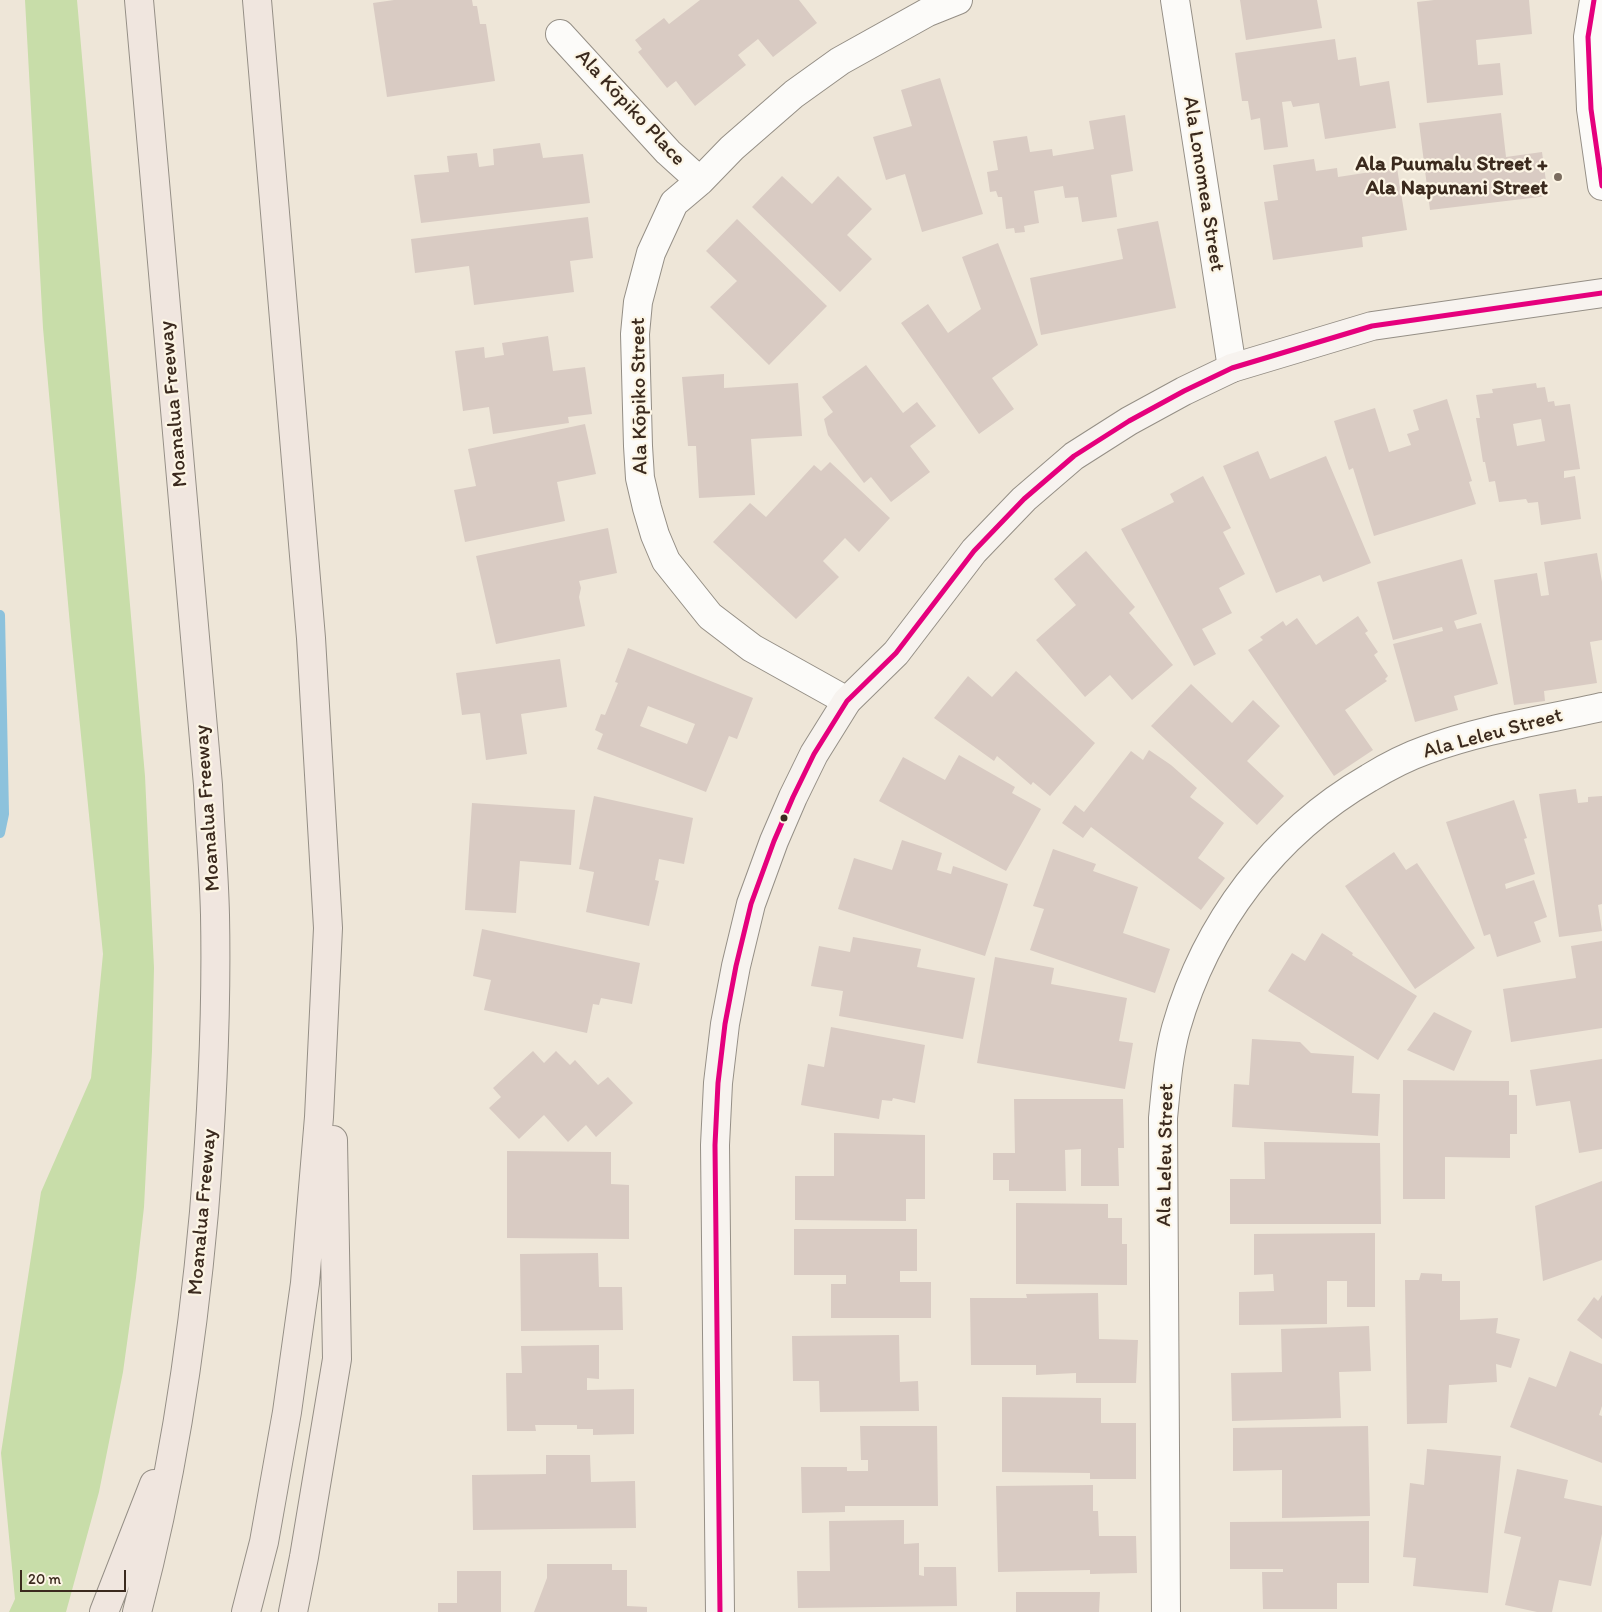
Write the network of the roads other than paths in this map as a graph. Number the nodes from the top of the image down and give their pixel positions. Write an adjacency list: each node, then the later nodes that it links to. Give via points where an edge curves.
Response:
1 (139, 0): 14 (highway, Moanalua Freeway, via 206,765 215,914 215,1045 208,1169 197,1294)
2 (257, 0): 13 (highway, via 311,638)
3 (958, 0): 7 (street, Ala Kōpiko Street, via 928,12 840,61 787,100)
4 (1175, 0): 10 (street, Ala Lonomea Street)
5 (1594, 0): 8 (street, via 1588,38 1590,109)
6 (560, 34): 7 (street, Ala Kōpiko Place, via 668,152)
7 (700, 181): 11 (street, Ala Kōpiko Street, via 674,203 651,253 638,302 635,334 638,446 646,508 666,561 710,616 752,648)
8 (1602, 186)
9 (1602, 292): 10 (street, via 1372,326)
10 (1232, 368): 11 (street, via 1184,391 1074,456 1024,499 974,551 896,654)
11 (847, 701): 19 (street, via 814,754 774,840 751,904 725,1024 715,1145)
12 (1602, 707): 20 (street, Ala Leleu Street, via 1465,737 1425,750 1351,788 1317,812 1257,871 1230,907 1208,946 1176,1029 1163,1118)
13 (328, 928): 17 (highway, via 319,1117 305,1283 264,1542); 18 (highway, via 337,1359)
14 (180, 1417): 15 (highway); 16 (highway, Moanalua Freeway, via 154,1552)
15 (104, 1612)
16 (138, 1612)
17 (246, 1612)
18 (293, 1612)
19 (720, 1612)
20 (1166, 1612)

